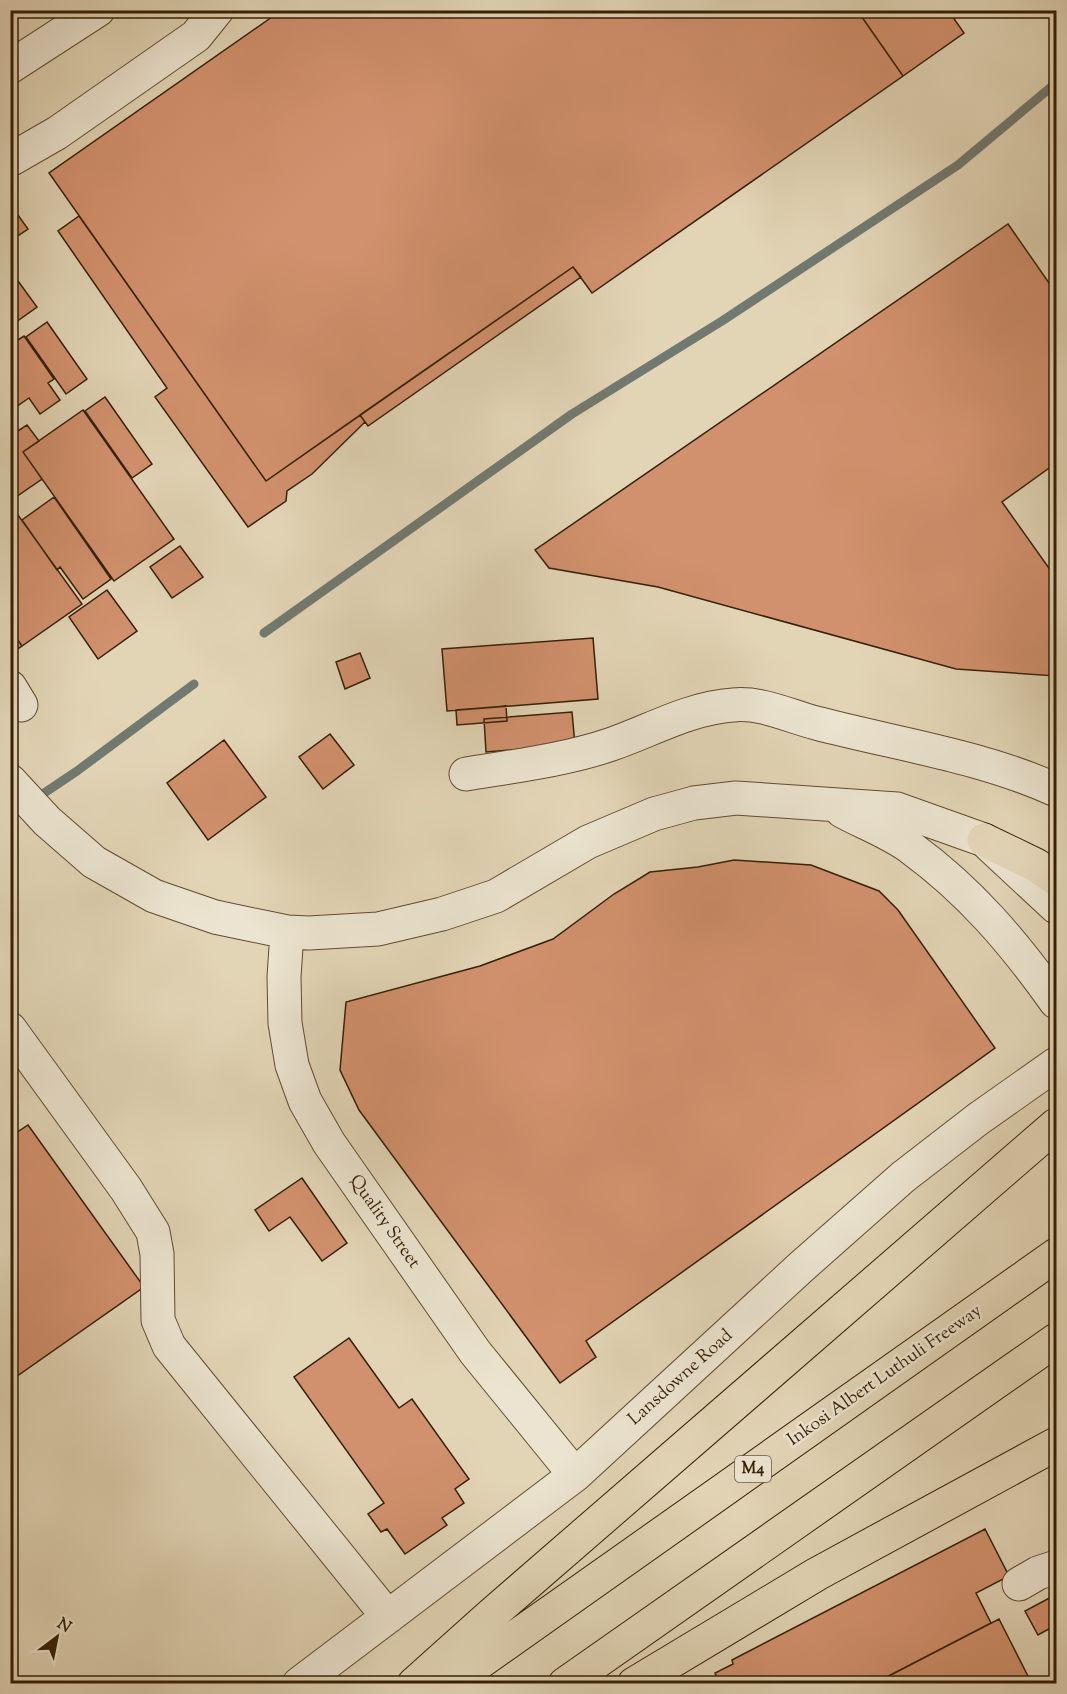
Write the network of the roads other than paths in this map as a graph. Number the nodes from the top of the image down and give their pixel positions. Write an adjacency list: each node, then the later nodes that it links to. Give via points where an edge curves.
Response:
1 (98, 10): 3 (street)
2 (217, 10): 4 (street, via 196,36 57,133)
3 (10, 67)
4 (10, 160)
5 (466, 774): 7 (street, via 574,756 686,715 735,704 758,706 1000,769)
6 (10, 781): 12 (street, via 47,821 94,862 154,896 215,917)
7 (1056, 790)
8 (832, 806): 9 (street, via 897,809); 12 (street, via 736,798 694,803 654,814 597,838 496,896 442,915 378,929); 13 (street, via 909,847 969,895 1028,962)
9 (984, 840): 10 (highway); 11 (street)
10 (1056, 879)
11 (1056, 907)
12 (287, 932): 20 (street, Quality Street, via 285,1023 292,1065 305,1101 329,1143 475,1352)
13 (1056, 1002)
14 (10, 1029): 23 (street, via 153,1232 158,1254 159,1320 169,1346)
15 (1056, 1064): 20 (street, Lansdowne Road, via 978,1119 869,1206)
16 (1056, 1125): 25 (highway)
17 (1056, 1255): 26 (highway, Inkosi Albert Luthuli Freeway / M4)
18 (1056, 1340): 27 (highway)
19 (1056, 1444): 28 (highway, via 817,1574)
20 (575, 1475): 23 (street, Lansdowne Road)
21 (1056, 1567): 22 (street)
22 (1018, 1584)
23 (388, 1617): 24 (street, Lansdowne Road)
24 (299, 1683)
25 (414, 1683)
26 (449, 1683)
27 (565, 1683)
28 (634, 1683)

